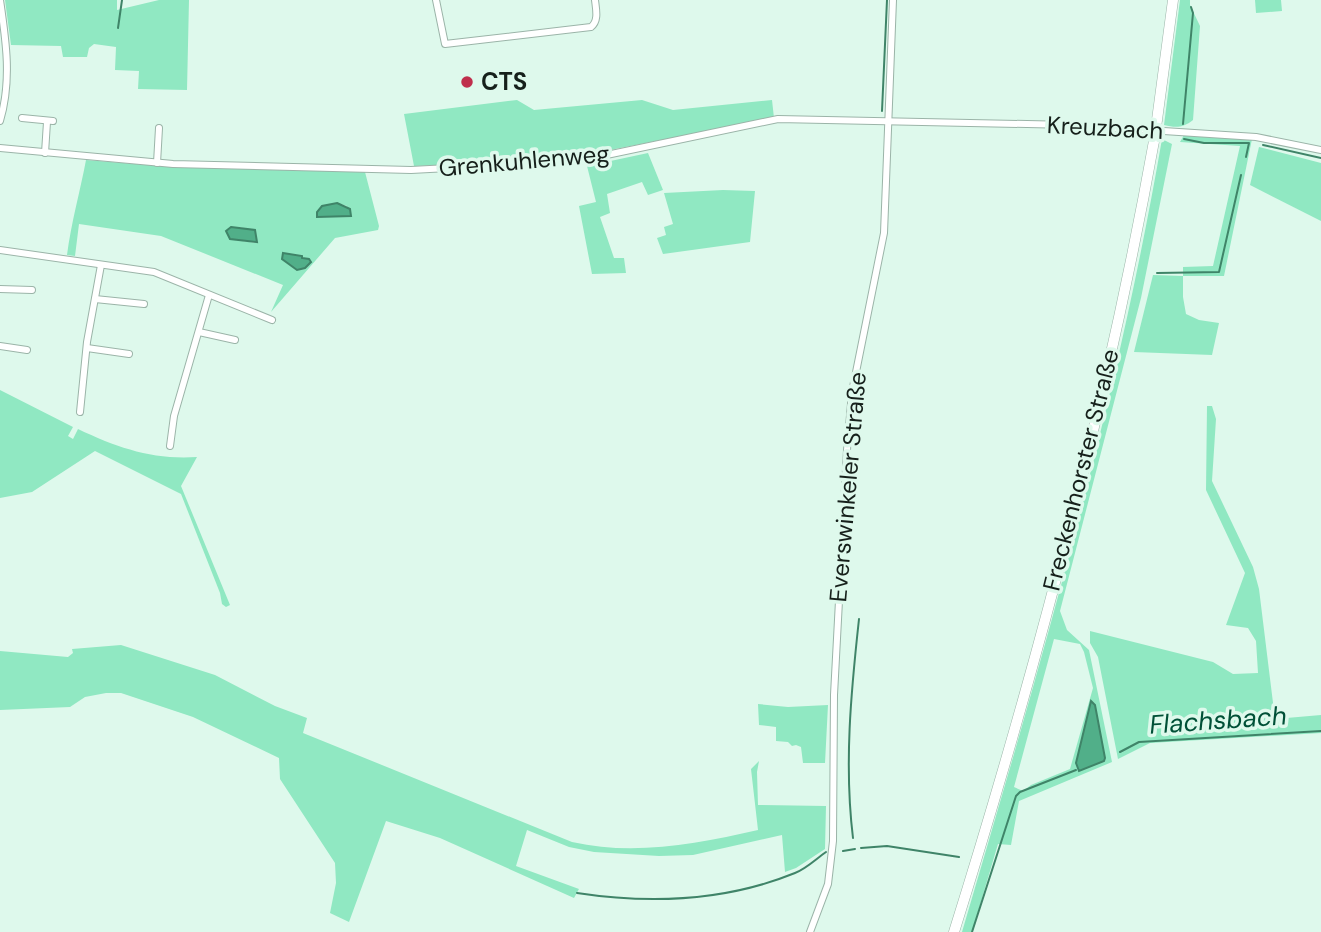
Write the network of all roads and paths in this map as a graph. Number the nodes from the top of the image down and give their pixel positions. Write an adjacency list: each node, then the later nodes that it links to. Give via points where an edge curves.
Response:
1 (0, 0): 8 (street, via 8,58)
2 (436, 0): 3 (street, via 445,44 591,27)
3 (595, 0)
4 (892, 0): 7 (street, Everswinkeler Straße)
5 (1173, 0): 31 (main road, Freckenhorster Straße, bridge, via 1154,141 1120,312 1067,537)
6 (22, 118): 12 (street, via 50,121)
7 (888, 120): 11 (street, Kreuzbach, via 1256,137); 13 (street, Grenkuhlenweg, via 778,119 578,161 496,166 370,170); 30 (street, Everswinkeler Straße, via 883,247 849,419 834,695 833,842 828,884)
8 (0, 121)
9 (159, 128): 13 (street)
10 (0, 148): 12 (street, Grenkuhlenweg)
11 (1321, 150)
12 (45, 153): 13 (street, Grenkuhlenweg)
13 (157, 163)
14 (0, 250): 15 (street)
15 (101, 265): 18 (street, via 154,272); 19 (street)
16 (0, 289): 17 (street)
17 (32, 290)
18 (209, 295): 21 (street); 22 (street)
19 (95, 299): 20 (street); 25 (street)
20 (144, 304)
21 (272, 320)
22 (199, 332): 23 (street); 29 (street, via 174,415)
23 (234, 340)
24 (0, 346): 26 (street)
25 (87, 348): 27 (street); 28 (street)
26 (27, 350)
27 (129, 354)
28 (80, 412)
29 (170, 446)
30 (810, 932)
31 (954, 932)

